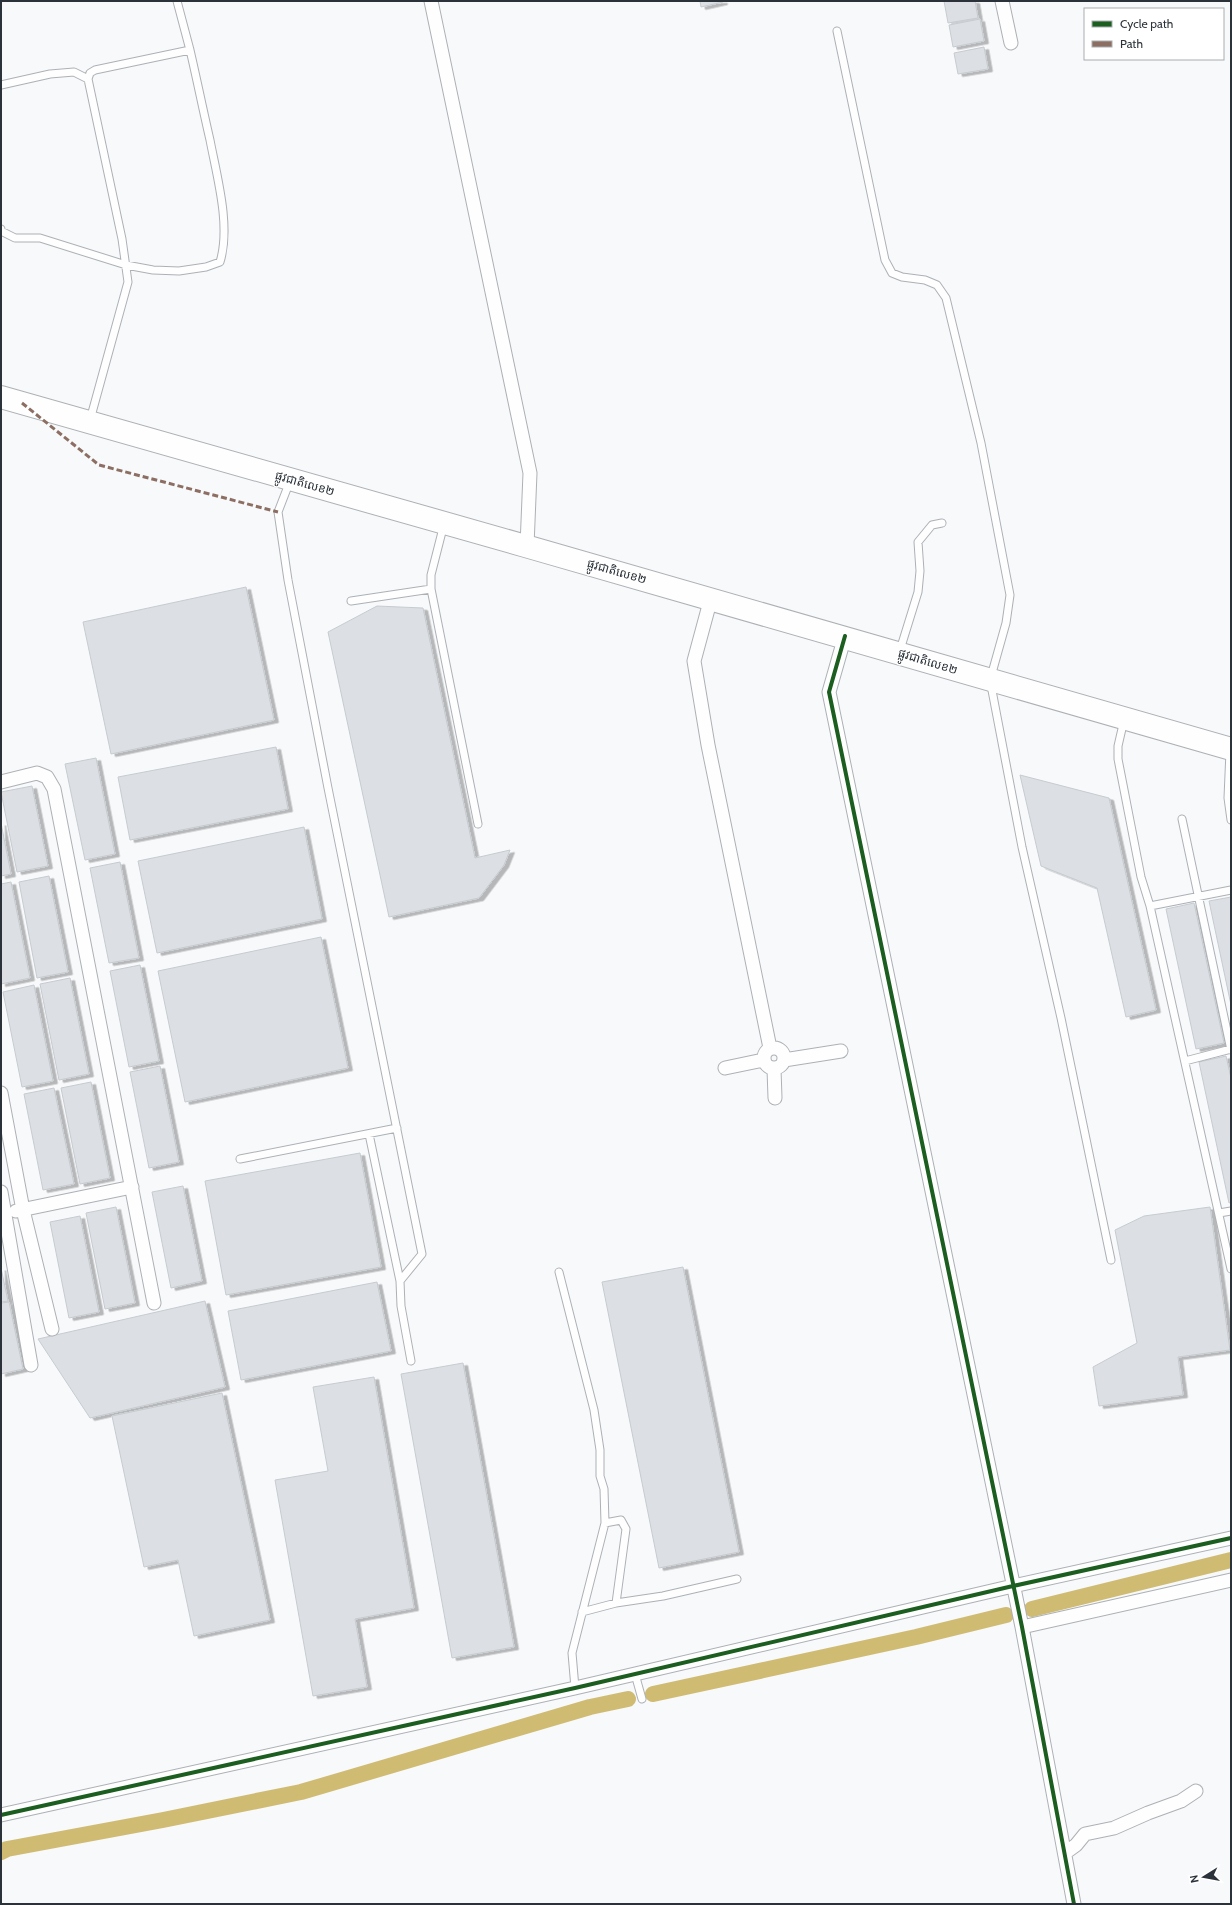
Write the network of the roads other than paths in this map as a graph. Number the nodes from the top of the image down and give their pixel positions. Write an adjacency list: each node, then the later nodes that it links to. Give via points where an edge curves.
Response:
1 (177, 1): 6 (lane)
2 (431, 1): 16 (street, via 530,473)
3 (1002, 1): 5 (street)
4 (837, 31): 22 (lane, via 884,260 892,273 937,285 946,298 981,443 1010,595 1006,623)
5 (1011, 43)
6 (190, 50): 7 (lane, via 100,68 90,73); 10 (lane, via 218,181 224,250 220,262 206,267 179,271)
7 (88, 79): 8 (lane, via 74,72 50,74); 10 (lane)
8 (1, 85)
9 (1, 229): 10 (lane, via 15,238 40,238)
10 (126, 265): 12 (lane, via 128,282)
11 (1, 398): 12 (highway, ផ្លូវជាតិលេខ២)
12 (90, 422): 13 (highway, ផ្លូវជាតិលេខ២)
13 (290, 479): 14 (highway, ផ្លូវជាតិលេខ២); 42 (lane, via 278,512 288,580)
14 (445, 523): 16 (highway, ផ្លូវជាតិលេខ២); 17 (lane, via 431,575)
15 (942, 523): 21 (lane, via 932,525 918,542 918,592)
16 (527, 546): 18 (highway, ផ្លូវជាតិលេខ២)
17 (431, 589): 19 (lane); 28 (lane)
18 (711, 598): 20 (highway, ផ្លូវជាតិលេខ២); 32 (street, via 694,661 708,745)
19 (351, 601)
20 (845, 636): 21 (highway, ផ្លូវជាតិលេខ២); 63 (street, via 829,692)
21 (899, 652): 22 (highway, ផ្លូវជាតិលេខ២)
22 (990, 680): 23 (highway, ផ្លូវជាតិលេខ២); 51 (lane, via 1022,847 1061,1018)
23 (1125, 718): 24 (highway, ផ្លូវជាតិលេខ២); 31 (lane, via 1118,746 1118,759 1141,877)
24 (1231, 749): 27 (lane, via 1228,798)
25 (1, 782): 45 (street, via 37,773 47,777 54,789)
26 (1182, 819): 30 (lane)
27 (1231, 820)
28 (478, 824)
29 (1231, 890): 30 (lane)
30 (1198, 896): 31 (lane); 33 (lane)
31 (1150, 906): 37 (lane)
32 (770, 1048): 35 (street); 36 (street, via 778,1048 783,1053)
33 (1231, 1049): 37 (lane)
34 (841, 1051): 36 (street)
35 (763, 1060): 38 (street); 39 (street, via 767,1066)
36 (784, 1060): 39 (street, via 780,1067)
37 (1185, 1061): 49 (lane)
38 (725, 1068)
39 (774, 1069): 41 (street)
40 (1, 1093): 47 (street)
41 (775, 1098)
42 (397, 1128): 43 (lane); 54 (lane, via 422,1254)
43 (369, 1134): 44 (lane); 54 (lane)
44 (240, 1159)
45 (132, 1187): 47 (street); 55 (street)
46 (1, 1192): 50 (street)
47 (24, 1210): 50 (street); 56 (street)
48 (1231, 1211): 49 (lane)
49 (1218, 1213): 52 (lane)
50 (3, 1214): 58 (street)
51 (1111, 1260)
52 (1231, 1269)
53 (559, 1272): 59 (lane, via 594,1410 600,1450 600,1476 604,1489)
54 (400, 1280): 57 (lane, via 401,1306)
55 (154, 1303)
56 (52, 1329)
57 (411, 1361)
58 (32, 1365)
59 (605, 1523): 64 (lane, via 621,1520 626,1529); 65 (lane)
60 (1231, 1538): 63 (street)
61 (737, 1579): 64 (lane, via 663,1596)
62 (1231, 1580): 66 (street)
63 (1013, 1586): 66 (street); 67 (street)
64 (616, 1603): 65 (lane)
65 (582, 1612): 68 (lane, via 572,1653)
66 (1022, 1627): 72 (street)
67 (635, 1674): 68 (street); 69 (lane)
68 (575, 1688): 71 (street)
69 (642, 1699)
70 (1196, 1790): 72 (street, via 1181,1801 1114,1828 1085,1834)
71 (1, 1815)
72 (1065, 1853): 73 (street)
73 (1074, 1904)

